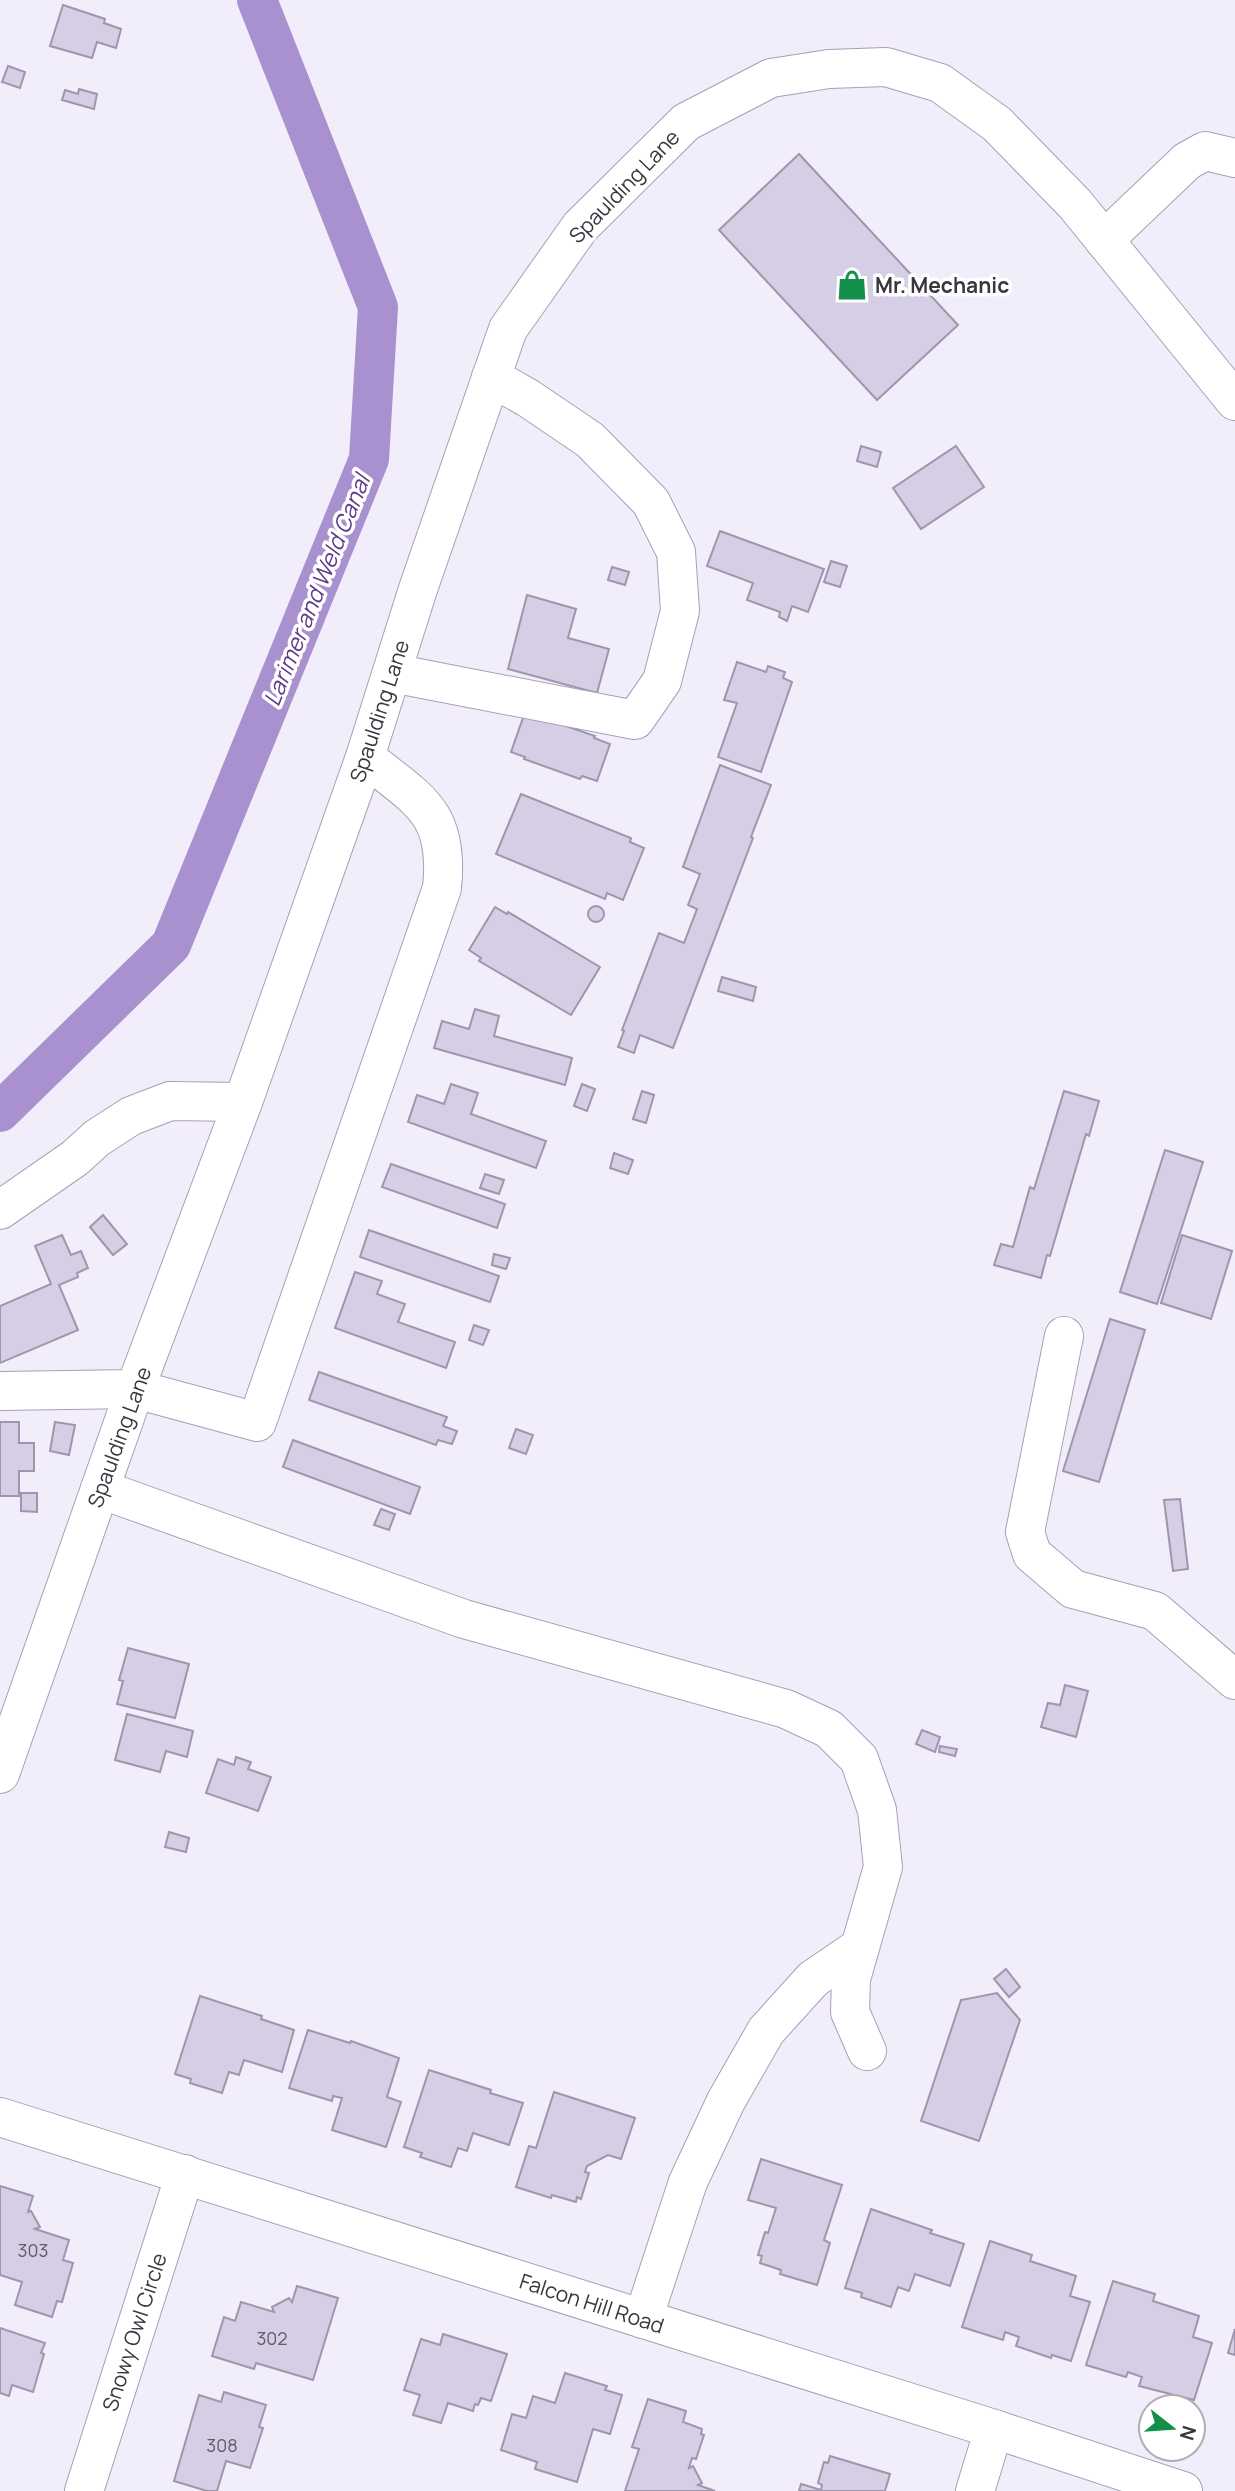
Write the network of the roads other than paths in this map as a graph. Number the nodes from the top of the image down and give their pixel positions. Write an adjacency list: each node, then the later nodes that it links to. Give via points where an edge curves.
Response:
1 (1235, 158): 2 (street, via 1205,151 1187,160)
2 (1104, 240): 3 (street, Spaulding Lane, via 998,124 940,83 886,67 771,78 686,122 580,227 508,329); 4 (street, Spaulding Lane)
3 (491, 377): 5 (street, Spaulding Lane); 5 (street, via 590,440 651,502 677,552 680,611 662,681 635,719)
4 (1235, 401)
5 (392, 673): 6 (street, Spaulding Lane)
6 (365, 757): 7 (street, Spaulding Lane); 10 (street, via 426,807 440,833 445,859 442,888 257,1422)
7 (243, 1102): 8 (street, via 170,1101 131,1116); 10 (street, Spaulding Lane)
8 (0, 1209)
9 (1064, 1336): 13 (street, via 1025,1532 1032,1554 1073,1589 1155,1611)
10 (135, 1389): 11 (street); 12 (street, Spaulding Lane)
11 (0, 1391)
12 (100, 1489): 14 (street, Spaulding Lane); 15 (street, via 464,1619 786,1709 828,1729 859,1759 877,1810 883,1867)
13 (1235, 1679)
14 (0, 1774)
15 (860, 1947): 16 (street, via 850,1979 850,2012); 19 (street, via 813,1979 766,2031 688,2182)
16 (867, 2051)
17 (0, 2117): 18 (street, Falcon Hill Road)
18 (185, 2174): 19 (street, Falcon Hill Road); 21 (street, Snowy Owl Circle)
19 (643, 2319): 20 (street, Falcon Hill Road)
20 (994, 2429): 22 (street); 23 (street, Falcon Hill Road)
21 (84, 2491)
22 (975, 2491)
23 (1183, 2491)

